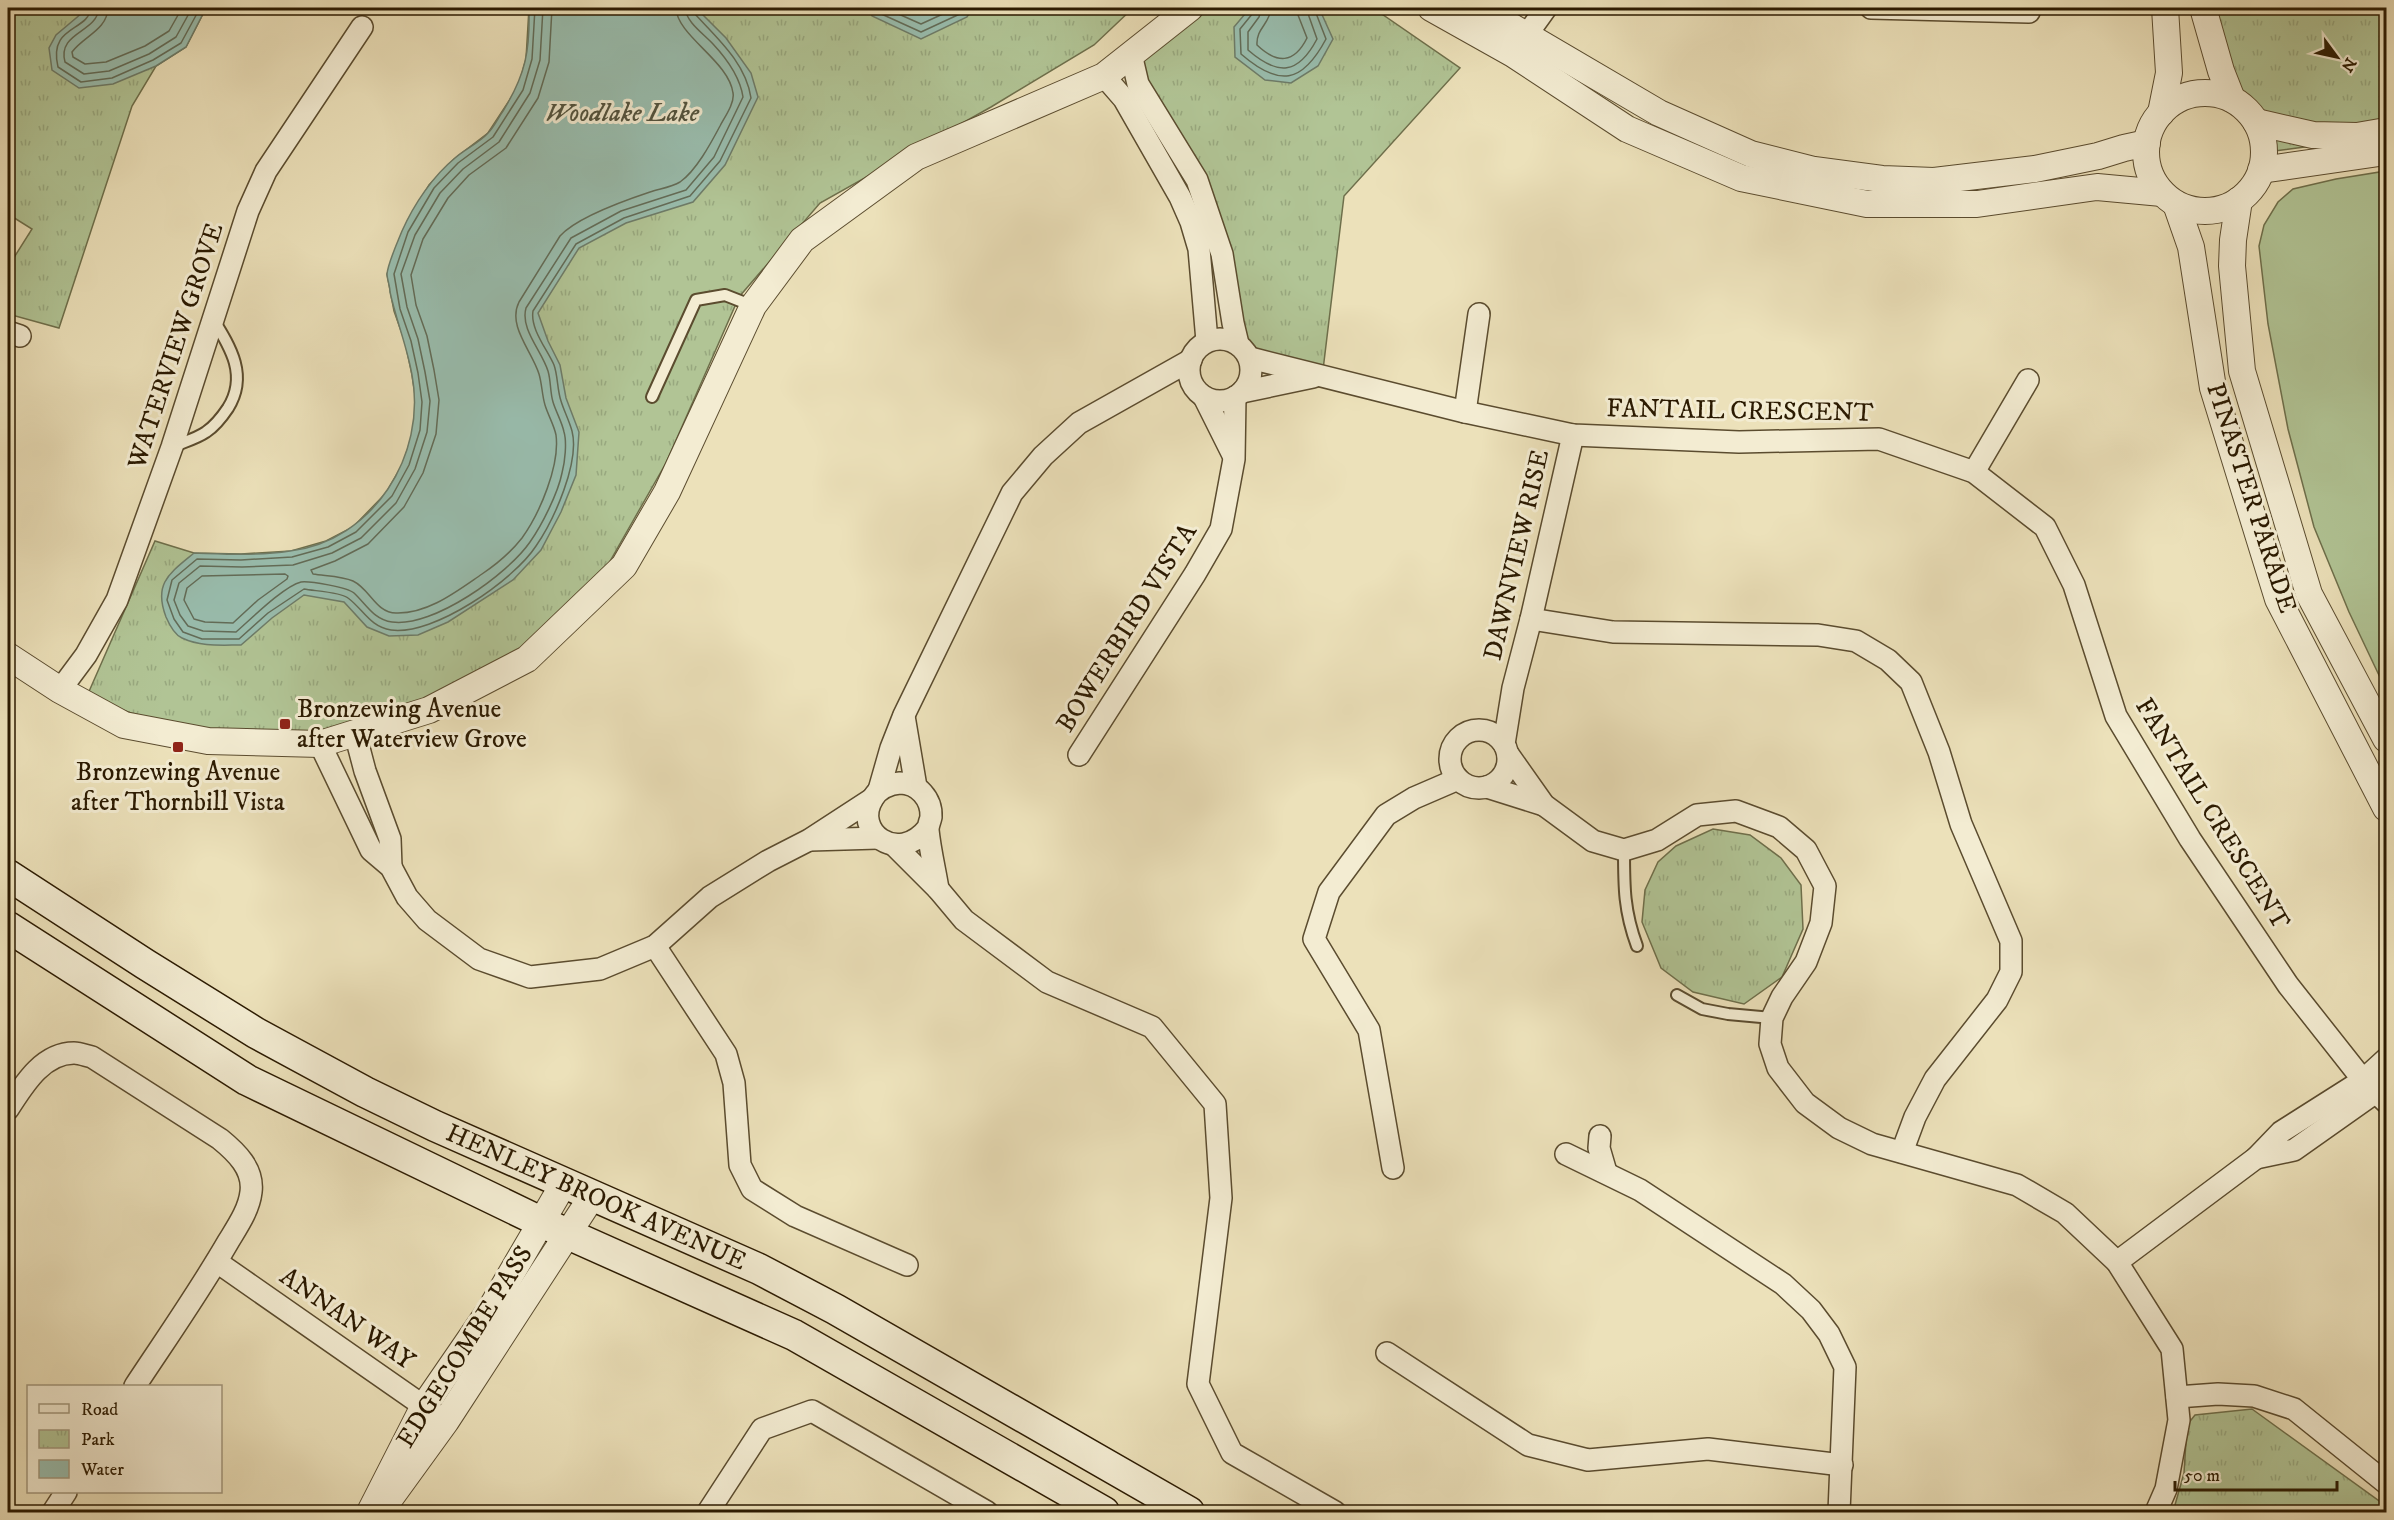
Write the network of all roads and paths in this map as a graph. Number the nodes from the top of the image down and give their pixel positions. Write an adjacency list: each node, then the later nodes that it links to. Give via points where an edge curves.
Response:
1 (1431, 8): 10 (street)
2 (1480, 8): 10 (street)
3 (1546, 8): 10 (street)
4 (1871, 8): 8 (street)
5 (2165, 8): 14 (street, via 2169,73)
6 (2203, 8): 13 (street)
7 (1184, 11): 11 (street)
8 (2029, 12)
9 (362, 27): 24 (street, WATERVIEW GROVE, via 266,171 248,212)
10 (1520, 45): 17 (street, via 1751,154 1814,171 1934,181 2035,169); 20 (street, via 1627,129 1741,178 1800,192 1867,204 1977,204 2097,187)
11 (1131, 54): 12 (street); 26 (street, via 1138,84 1197,180 1222,254 1233,323)
12 (1104, 76): 22 (street, via 916,157 802,240); 25 (street, via 1124,99 1191,222 1199,249)
13 (2232, 99): 14 (street, via 2194,94); 15 (street)
14 (2161, 113): 17 (street, via 2151,127)
15 (2256, 122): 16 (street, via 2313,135 2357,136); 19 (street, via 2264,154)
16 (2386, 131)
17 (2147, 143): 20 (street, via 2151,178)
18 (2386, 152): 19 (street)
19 (2261, 170): 21 (street)
20 (2169, 199): 21 (street, via 2192,210 2208,212); 55 (street, PINASTER PARADE, via 2191,247 2213,388 2278,599)
21 (2240, 201): 46 (street, PINASTER PARADE, via 2232,266 2242,371 2309,594)
22 (753, 306): 33 (lane, via 725,295 696,300); 45 (street, via 667,492 624,566 527,659 429,710)
23 (1479, 314): 34 (street)
24 (213, 319): 36 (street, WATERVIEW GROVE); 36 (lane, via 233,352 239,376 233,400 206,432)
25 (1207, 341): 26 (street, via 1228,339); 27 (street)
26 (1244, 351): 28 (street, FANTAIL CRESCENT); 32 (street, via 1251,376)
27 (1191, 360): 30 (street); 31 (street, via 1189,370)
28 (1317, 376): 32 (street, FANTAIL CRESCENT); 34 (street, FANTAIL CRESCENT)
29 (2028, 380): 38 (street)
30 (1141, 389): 31 (street); 43 (street, via 1079,423 1043,456 1012,493)
31 (1200, 393): 32 (street, via 1215,401); 37 (street)
32 (1239, 395): 37 (street, BOWERBIRD VISTA)
33 (652, 397)
34 (1465, 412): 35 (street, FANTAIL CRESCENT)
35 (1573, 435): 38 (street, FANTAIL CRESCENT, via 1739,442 1879,439); 39 (street, DAWNVIEW RISE)
36 (172, 447): 42 (street, WATERVIEW GROVE, via 117,600 86,655)
37 (1234, 459): 49 (street, BOWERBIRD VISTA, via 1221,529)
38 (1974, 472): 69 (street, FANTAIL CRESCENT, via 2045,527 2074,585 2116,716 2190,839 2288,986)
39 (1531, 620): 41 (street, DAWNVIEW RISE); 72 (street, via 1612,632 1818,635 1856,641 1888,660 1911,682 1939,752 1960,824 2011,941 2011,972 1997,1000 1935,1079)
40 (8, 657): 42 (street)
41 (1513, 688): 44 (street, DAWNVIEW RISE); 48 (street, DAWNVIEW RISE)
42 (60, 690): 47 (street, via 124,725 208,741)
43 (904, 715): 52 (street); 53 (street)
44 (1484, 729): 48 (street, via 1496,734); 50 (street, via 1456,740)
45 (356, 733): 47 (street); 60 (street, via 365,771 390,839)
46 (2386, 739)
47 (320, 744): 60 (street, via 371,850)
48 (1506, 749): 51 (street, via 1508,765 1504,774); 54 (street)
49 (1079, 755)
50 (1454, 770): 51 (street, via 1467,785); 74 (street, via 1386,815 1329,892 1314,939 1369,1030)
51 (1487, 787): 54 (street)
52 (916, 788): 53 (street, via 904,783 891,784); 56 (street, via 929,805)
53 (875, 795): 57 (street); 58 (street, via 868,819)
54 (1544, 805): 59 (street, via 1593,841)
55 (2386, 808)
56 (928, 828): 58 (street, via 908,844); 62 (street)
57 (809, 840): 58 (street); 64 (street, via 710,897)
58 (887, 842): 62 (street)
59 (1624, 850): 65 (lane, via 1624,900); 67 (street, via 1657,840 1697,815 1736,811 1779,827 1806,850 1825,886 1821,923 1806,962)
60 (391, 867): 64 (street, via 407,897 427,920 479,959 530,977 600,969)
61 (8, 875): 76 (main road, HENLEY BROOK AVENUE, via 256,1033 364,1092)
62 (939, 890): 97 (street, via 964,920 1047,982 1152,1027 1215,1104 1221,1198 1198,1384 1232,1453)
63 (8, 927): 78 (main road, HENLEY BROOK AVENUE, via 247,1080)
64 (655, 946): 81 (street, via 726,1054 734,1083 740,1166 752,1189 795,1216)
65 (1637, 946)
66 (1677, 995): 67 (lane, via 1702,1008)
67 (1772, 1018): 72 (street, via 1770,1044 1778,1068 1805,1103 1839,1128 1872,1144)
68 (2386, 1059): 69 (street)
69 (2378, 1090): 80 (street, via 2281,1132 2256,1158)
70 (8, 1109): 79 (street, via 27,1079 50,1060 73,1053 92,1057 220,1139 238,1154 249,1172 252,1191 245,1212)
71 (1600, 1136): 75 (street)
72 (1902, 1152): 80 (street, via 2017,1185 2065,1213)
73 (1566, 1154): 75 (street)
74 (1394, 1168)
75 (1606, 1172): 87 (street, via 1783,1284 1811,1310 1829,1334 1845,1367)
76 (564, 1183): 77 (main road, HENLEY BROOK AVENUE); 78 (street, EDGECOMBE PASS)
77 (593, 1195): 78 (street, EDGECOMBE PASS); 96 (main road, HENLEY BROOK AVENUE, via 759,1269 835,1308)
78 (555, 1228): 85 (street, EDGECOMBE PASS, via 490,1310); 86 (street, EDGECOMBE PASS); 95 (main road, HENLEY BROOK AVENUE, via 794,1335)
79 (217, 1262): 83 (street); 85 (street, ANNAN WAY)
80 (2117, 1263): 84 (street, via 2172,1349)
81 (907, 1265)
82 (1387, 1353): 87 (street, via 1528,1445 1588,1460 1708,1449)
83 (136, 1385)
84 (2177, 1397): 88 (street, via 2254,1396 2294,1409); 99 (street, via 2179,1420 2166,1489)
85 (424, 1406): 86 (street, ANNAN WAY); 91 (street, EDGECOMBE PASS)
86 (446, 1421): 92 (street, EDGECOMBE PASS)
87 (1842, 1465): 98 (street)
88 (2386, 1483)
89 (65, 1493): 90 (street)
90 (53, 1512)
91 (370, 1512)
92 (380, 1512)
93 (708, 1512): 94 (street, via 762,1429 812,1411)
94 (987, 1512)
95 (1104, 1512)
96 (1189, 1512)
97 (1335, 1512)
98 (1839, 1512)
99 (2156, 1512)

